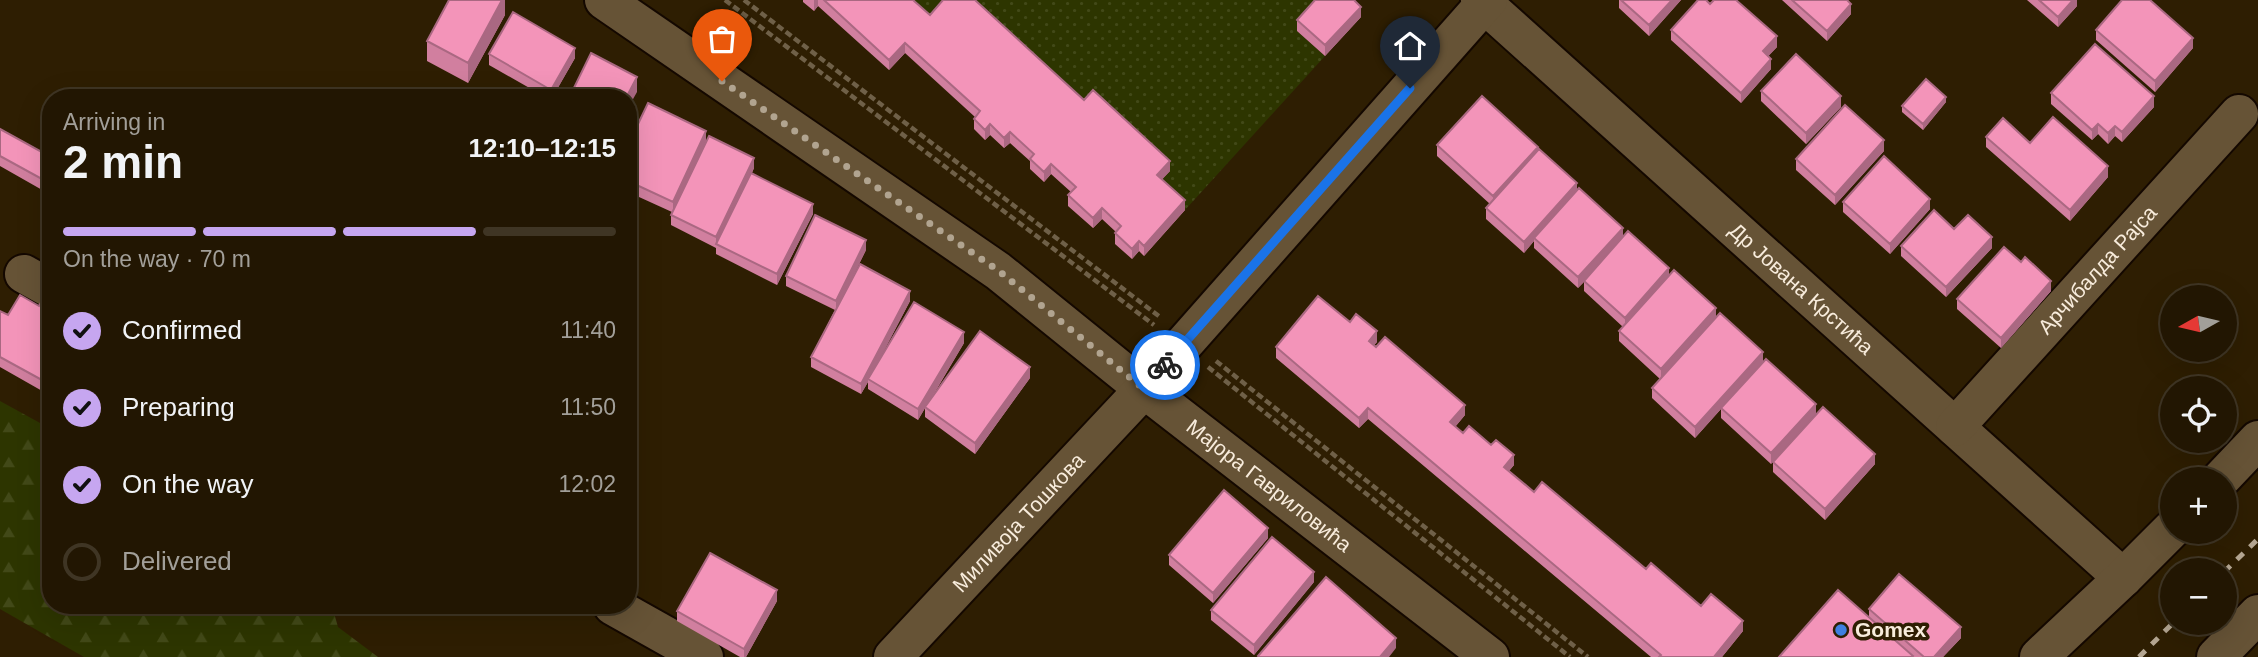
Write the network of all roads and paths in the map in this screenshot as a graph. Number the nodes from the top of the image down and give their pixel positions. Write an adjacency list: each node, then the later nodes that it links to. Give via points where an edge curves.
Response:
1 (726, 0): 5 (path)
2 (1484, 1): 5 (street, Миливоја Тошкова); 7 (street, Др Јована Крстића)
3 (627, 6): 6 (street, Мајора Гавриловића, via 999,271)
4 (2239, 114): 7 (street, Арчибалда Рајса)
5 (1182, 346): 6 (street, Миливоја Тошкова); 17 (path)
6 (1144, 389): 15 (street, Миливоја Тошкова); 16 (street, Мајора Гавриловића)
7 (1955, 427): 11 (street, Др Јована Крстића)
8 (2258, 440): 9 (street)
9 (2232, 467)
10 (2160, 541): 11 (street)
11 (2123, 579): 18 (street)
12 (627, 614): 14 (street)
13 (2258, 614): 19 (street)
14 (704, 657)
15 (893, 657)
16 (1490, 657)
17 (1570, 657)
18 (2039, 657)
19 (2216, 657)

